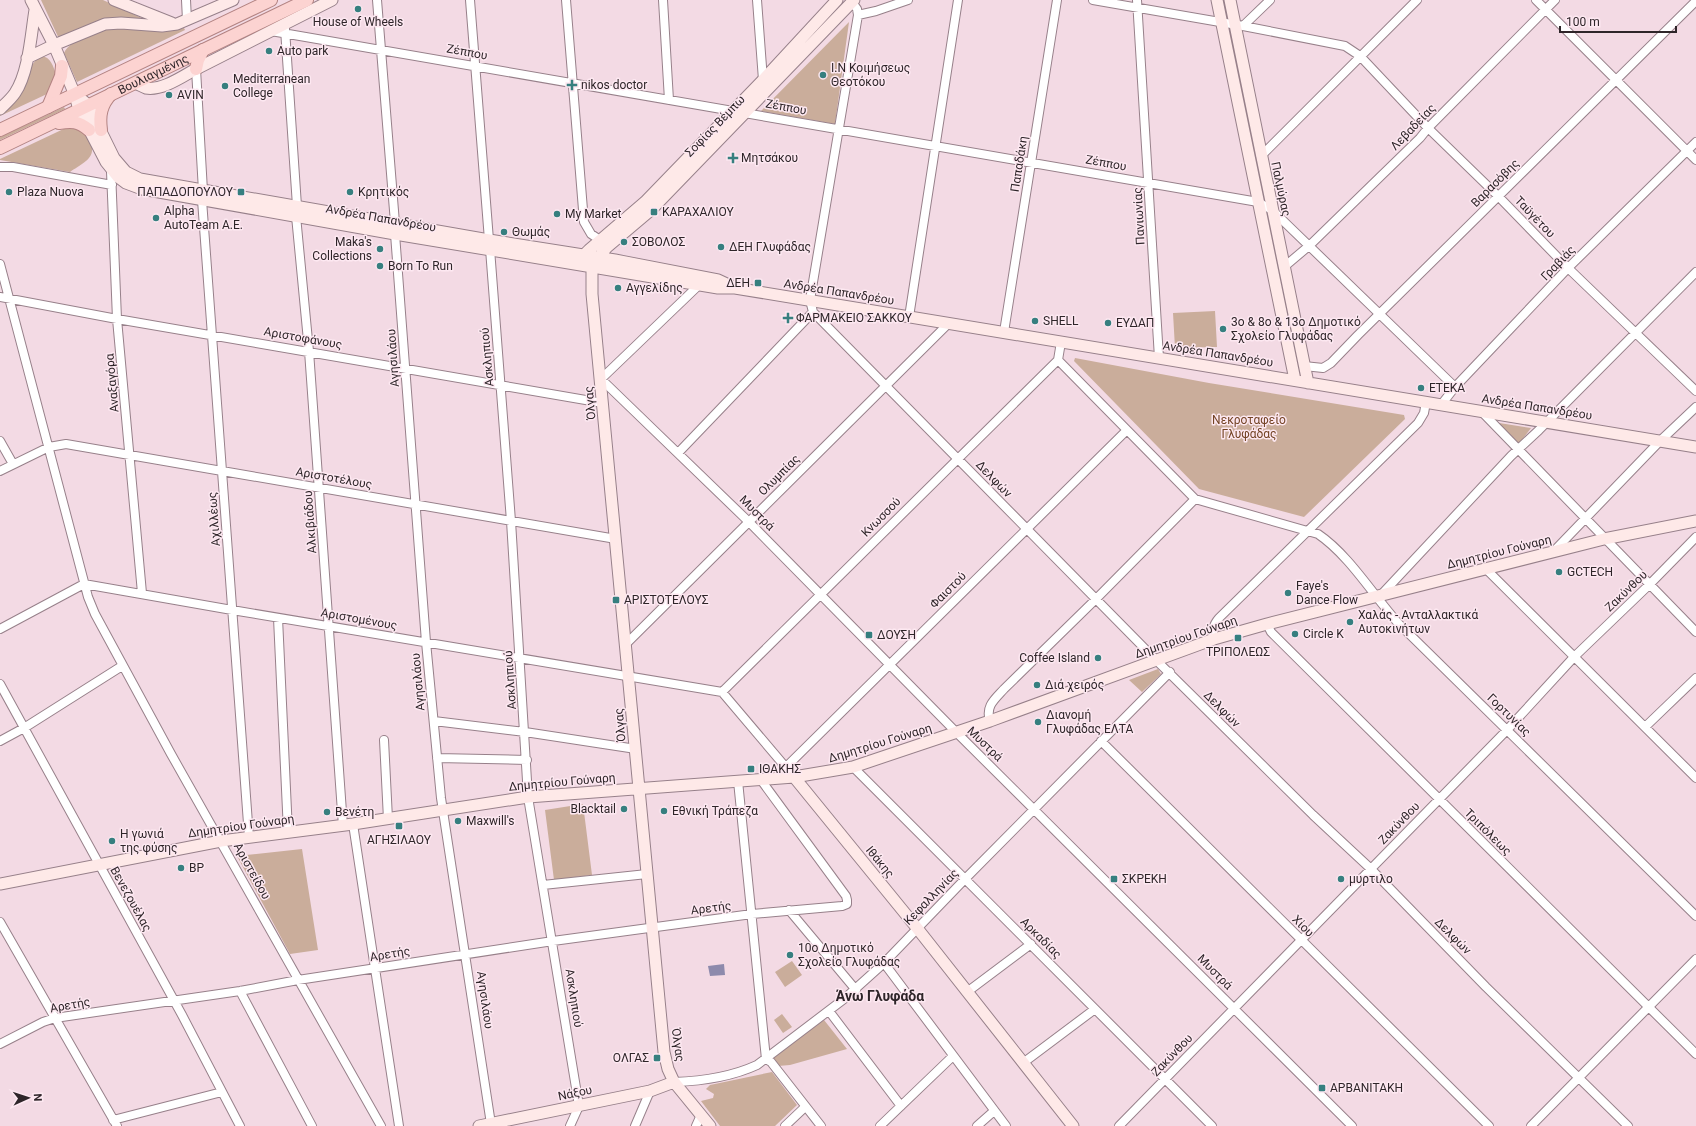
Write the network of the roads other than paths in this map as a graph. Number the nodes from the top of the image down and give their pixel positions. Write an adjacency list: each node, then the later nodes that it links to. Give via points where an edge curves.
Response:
1 (114, 0): 31 (main road)
2 (186, 0): 29 (street)
3 (233, 0): 29 (main road)
4 (271, 0): 47 (main road, Βουλιαγμένης)
5 (307, 0): 35 (main road, Βουλιαγμένης)
6 (332, 0): 33 (main road)
7 (377, 0): 36 (street, Αγησιλάου)
8 (470, 0): 40 (street, Ασκληπιού)
9 (566, 0): 45 (street)
10 (662, 0): 48 (street)
11 (757, 0): 42 (street)
12 (837, 0): 42 (main road, Σοφίας Βέμπω)
13 (908, 0): 28 (street)
14 (958, 0): 60 (street)
15 (1057, 0): 65 (street, Παπαδάκη)
16 (1093, 0): 25 (street, Ταϋγέτου)
17 (1217, 0): 30 (main road, Παλμύρας)
18 (1230, 0): 32 (main road, Παλμύρας)
19 (1270, 0): 32 (street)
20 (1416, 0): 37 (street)
21 (1536, 0): 27 (street)
22 (1555, 0): 27 (street, Λεβαδείας)
23 (853, 1): 28 (street); 53 (main road, Σοφίας Βέμπω)
24 (1696, 1): 43 (street, Βαρασόβης)
25 (1138, 4): 30 (street, Ταϋγέτου); 68 (street, Πανιωνίας)
26 (33, 5): 34 (main road, Ανδρέα Παπανδρέου); 38 (main road)
27 (1545, 10): 43 (street); 54 (street, Λεβαδείας)
28 (858, 15): 56 (street)
29 (187, 20): 31 (main road)
30 (1222, 23): 32 (street, Ταϋγέτου); 72 (main road, Παλμύρας)
31 (174, 24): 34 (main road, via 105,24)
32 (1239, 26): 37 (street, Ταϋγέτου, via 1345,46); 63 (main road, Παλμύρας)
33 (285, 29): 36 (street, Ζέππου); 41 (main road, via 271,31); 74 (street, Αλκιβιάδου)
34 (54, 45): 38 (main road); 39 (main road, Ανδρέα Παπανδρέου)
35 (203, 50): 41 (main road); 44 (main road, Βουλιαγμένης)
36 (381, 50): 40 (street, Ζέππου); 75 (street, Αγησιλάου)
37 (1360, 56): 54 (street, Ταϋγέτου); 63 (street)
38 (27, 58): 51 (main road, via 17,90)
39 (62, 66): 47 (main road, Ανδρέα Παπανδρέου); 50 (main road, via 62,76)
40 (476, 66): 45 (street, Ζέππου); 77 (street, Ασκληπιού)
41 (196, 69): 44 (main road, via 176,81 156,87 146,88); 70 (street, Αχιλλέως)
42 (762, 80): 52 (main road, Σοφίας Βέμπω)
43 (1615, 80): 62 (street); 71 (street, Βαρασόβης)
44 (135, 83): 46 (main road, Βουλιαγμένης)
45 (573, 83): 48 (street, Ζέππου); 76 (street, via 584,222 591,234)
46 (111, 94): 49 (main road, Βουλιαγμένης); 58 (main road, via 104,103)
47 (75, 95): 49 (main road, Ανδρέα Παπανδρέου); 50 (main road, Βουλιαγμένης)
48 (669, 100): 52 (street, Ζέππου)
49 (83, 107): 55 (main road, Βουλιαγμένης); 58 (main road, Ανδρέα Παπανδρέου)
50 (48, 108): 57 (main road, Βουλιαγμένης)
51 (0, 109)
52 (733, 111): 53 (street, Ζέππου); 76 (main road, Σοφίας Βέμπω, via 644,202)
53 (746, 113): 56 (street, Ζέππου); 79 (main road, Σοφίας Βέμπω, via 648,213)
54 (1428, 128): 71 (street, Ταϋγέτου); 78 (street, Λεβαδείας)
55 (40, 129): 58 (main road, via 69,121); 61 (main road, Βουλιαγμένης)
56 (838, 129): 60 (street, Ζέππου); 88 (street)
57 (0, 130)
58 (95, 130): 67 (main road, Ανδρέα Παπανδρέου); 70 (main road, Ανδρέα Παπανδρέου, via 114,158 132,176)
59 (1696, 142): 62 (street, Γραβιάς)
60 (936, 146): 65 (street, Ζέππου); 91 (street)
61 (0, 148)
62 (1687, 151): 64 (street); 82 (street, Γραβιάς)
63 (1261, 156): 73 (main road, Παλμύρας)
64 (1696, 160)
65 (1031, 163): 68 (street, Ζέππου); 95 (street, Παπαδάκη)
66 (0, 168): 69 (street, via 13,167)
67 (111, 171): 69 (street, Αναξαγόρα); 70 (main road, Ανδρέα Παπανδρέου, via 134,187)
68 (1149, 183): 72 (street, Ζέππου); 99 (street, Πανιωνίας)
69 (112, 185): 92 (street, Αναξαγόρα)
70 (202, 195): 74 (main road, Ανδρέα Παπανδρέου); 96 (street, Αχιλλέως)
71 (1498, 196): 82 (street, Ταϋγέτου); 90 (street, Βαρασόβης)
72 (1258, 202): 73 (street, Ζέππου); 104 (main road, Παλμύρας)
73 (1272, 210): 78 (street, Ζέππου); 81 (main road, Παλμύρας)
74 (296, 211): 75 (main road, Ανδρέα Παπανδρέου); 98 (street, Αλκιβιάδου)
75 (395, 229): 77 (main road, Ανδρέα Παπανδρέου); 102 (street, Αγησιλάου)
76 (600, 240): 79 (main road, Σοφίας Βέμπω)
77 (490, 245): 79 (main road, Ανδρέα Παπανδρέου); 106 (street, Ασκληπιού)
78 (1310, 245): 81 (street, Λεβαδείας); 90 (street, Ζέππου)
79 (589, 261): 84 (main road, Ανδρέα Παπανδρέου); 85 (main road, Ανδρέα Παπανδρέου, via 718,280); 103 (main road, Όλγας, via 586,287 594,308)
80 (0, 264): 87 (street, Αριστείδου)
81 (1284, 268): 101 (main road, Παλμύρας)
82 (1568, 268): 94 (street, Ταϋγέτου); 108 (street, Γραβιάς)
83 (1696, 272): 94 (street)
84 (699, 285): 85 (main road, Ανδρέα Παπανδρέου); 103 (street)
85 (735, 288): 88 (main road, Ανδρέα Παπανδρέου)
86 (0, 297): 87 (street, Αριστοφάνους)
87 (9, 298): 92 (street, Αριστοφάνους); 119 (street, Αριστείδου)
88 (810, 300): 89 (street); 91 (main road, Ανδρέα Παπανδρέου)
89 (813, 312): 107 (street, Δελφών); 122 (street)
90 (1380, 314): 101 (street, Βαρασόβης, via 1331,363 1323,368); 108 (street, Ζέππου)
91 (909, 316): 93 (main road, Ανδρέα Παπανδρέου)
92 (118, 318): 96 (street, Αριστοφάνους); 123 (street, Αναξαγόρα)
93 (949, 323): 95 (main road, Ανδρέα Παπανδρέου); 107 (street, Ολυμπίας)
94 (1635, 331): 109 (street, Ταϋγέτου); 115 (street)
95 (1004, 332): 97 (main road, Ανδρέα Παπανδρέου)
96 (212, 335): 98 (street, Αριστοφάνους); 127 (street, Αχιλλέως)
97 (1061, 342): 99 (main road, Ανδρέα Παπανδρέου); 100 (street)
98 (309, 351): 102 (street, Αριστοφάνους); 128 (street, Αλκιβιάδου)
99 (1159, 358): 104 (main road, Ανδρέα Παπανδρέου)
100 (1058, 360): 116 (street); 124 (street, Κνωσσού)
101 (1304, 366): 105 (main road, Παλμύρας)
102 (406, 368): 106 (street, Αριστοφάνους); 130 (street, Αγησιλάου)
103 (601, 380): 111 (main road, Όλγας); 122 (street, Μυστρά)
104 (1295, 380): 105 (main road, Ανδρέα Παπανδρέου)
105 (1308, 382): 110 (main road, Ανδρέα Παπανδρέου)
106 (501, 385): 111 (street, Αριστοφάνους); 132 (street, Ασκληπιού)
107 (886, 386): 124 (street, Δελφών); 133 (street, Ολυμπίας)
108 (1455, 387): 112 (street, Γραβιάς)
109 (1696, 391)
110 (1426, 402): 112 (main road, Ανδρέα Παπανδρέου); 136 (street, via 1424,413 1418,423)
111 (603, 403): 138 (main road, Όλγας)
112 (1441, 405): 114 (main road, Ανδρέα Παπανδρέου)
113 (1696, 407): 118 (street)
114 (1481, 411): 115 (main road, Ανδρέα Παπανδρέου); 121 (street)
115 (1546, 422): 118 (main road, Ανδρέα Παπανδρέου); 121 (street)
116 (1126, 430): 129 (street); 135 (street, Φαιστού)
117 (0, 441): 125 (street)
118 (1660, 441): 120 (main road, Ανδρέα Παπανδρέου); 131 (street)
119 (49, 447): 123 (street, Αριστοτέλους, via 66,444); 125 (street, Αριστοτέλους); 142 (street, Αριστείδου)
120 (1696, 447)
121 (1518, 450): 131 (street); 146 (street)
122 (678, 453): 133 (street, Μυστρά)
123 (130, 454): 127 (street, Αριστοτέλους); 144 (street, Αναξαγόρα)
124 (958, 458): 135 (street, Δελφών); 145 (street, Κνωσσού)
125 (13, 464): 126 (street, Αριστοτέλους)
126 (0, 471)
127 (222, 471): 128 (street, Αριστοτέλους); 148 (street, Αχιλλέως)
128 (319, 488): 130 (street, Αριστοτέλους); 151 (street, Αλκιβιάδου)
129 (1195, 499): 136 (street, Γορτυνίας); 147 (street)
130 (416, 504): 132 (street, Αριστοτέλους); 155 (street, Αγησιλάου)
131 (1585, 519): 139 (street); 140 (street)
132 (511, 521): 138 (street, Αριστοτέλους); 158 (street, Ασκληπιού)
133 (749, 522): 145 (street, Μυστρά); 156 (street, Ολυμπίας)
134 (1695, 523): 139 (main road, Δημητρίου Γούναρη)
135 (1026, 528): 147 (street, Δελφών); 160 (street, Φαιστού)
136 (1308, 531): 146 (street, Γορτυνίας, via 1327,540); 154 (street, via 1219,618 1212,632)
137 (1696, 537): 143 (street, Ζακύνθου)
138 (616, 539): 156 (main road, Όλγας)
139 (1604, 539): 140 (main road, Δημητρίου Γούναρη); 143 (street)
140 (1552, 552): 141 (main road, Δημητρίου Γούναρη)
141 (1486, 568): 146 (main road, Δημητρίου Γούναρη); 157 (street)
142 (84, 584): 144 (street, Αριστομένους); 152 (street); 161 (street, Αριστείδου, via 94,614)
143 (1649, 585): 153 (street); 157 (street, Ζακύνθου)
144 (142, 593): 148 (street, Αριστομένους)
145 (821, 593): 160 (street, Μυστρά); 166 (street, Κνωσσού)
146 (1379, 595): 150 (main road, Δημητρίου Γούναρη); 171 (street, Γορτυνίας, via 1398,623)
147 (1096, 599): 159 (street, Δελφών); 168 (street, via 991,704 988,714)
148 (232, 610): 149 (street, Αριστομένους); 194 (street, Αχιλλέως)
149 (278, 618): 151 (street, Αριστομένους); 193 (street)
150 (1267, 624): 154 (main road, Δημητρίου Γούναρη); 188 (street, Τριπόλεως, via 1271,632)
151 (330, 626): 155 (street, Αριστομένους); 192 (street, Αλκιβιάδου)
152 (0, 629)
153 (1696, 632)
154 (1214, 639): 159 (main road, Δημητρίου Γούναρη)
155 (426, 642): 158 (street, Αριστομένους); 167 (street, Αγησιλάου)
156 (626, 644): 163 (main road, Όλγας)
157 (1574, 657): 169 (street); 171 (street, Ζακύνθου)
158 (520, 658): 163 (street, Αριστομένους); 172 (street, Ασκληπιού)
159 (1156, 660): 162 (street, Δελφών); 168 (main road, Δημητρίου Γούναρη)
160 (890, 665): 173 (street, Μυστρά); 180 (street, Φαιστού)
161 (122, 666): 170 (street); 195 (street, Αριστείδου)
162 (1170, 672): 176 (street, Κεφαλληνίας); 197 (street, Δελφών, via 1307,810)
163 (629, 677): 166 (street); 177 (main road, Όλγας)
164 (1696, 678): 169 (street)
165 (0, 684): 170 (street, Βενεζουέλας)
166 (722, 692): 180 (street, Ιθάκης)
167 (434, 721): 172 (street); 178 (street, Αγησιλάου)
168 (990, 721): 173 (main road, Δημητρίου Γούναρη)
169 (1645, 727): 183 (street)
170 (24, 728): 175 (street); 196 (street, Βενεζουέλας)
171 (1507, 730): 188 (street, Ζακύνθου); 204 (street, Γορτυνίας)
172 (525, 732): 177 (street); 179 (street, Ασκληπιού)
173 (956, 732): 181 (main road, Δημητρίου Γούναρη); 190 (street, Μυστρά)
174 (384, 740): 191 (street)
175 (0, 741)
176 (1101, 741): 190 (street, Κεφαλληνίας); 209 (street, Χίου)
177 (636, 749): 186 (main road, Όλγας)
178 (437, 758): 179 (street); 189 (street, Αγησιλάου)
179 (527, 760): 187 (street, Ασκληπιού)
180 (786, 767): 182 (street, Ιθάκης)
181 (853, 767): 182 (main road, Δημητρίου Γούναρη); 199 (street, Αρκαδίας)
182 (794, 777): 184 (main road, Δημητρίου Γούναρη); 207 (main road, Ιθάκης)
183 (1696, 778)
184 (761, 780): 185 (main road, Δημητρίου Γούναρη); 202 (street, Αρετής, via 848,902 842,906)
185 (738, 781): 186 (main road, Δημητρίου Γούναρη); 203 (street)
186 (639, 788): 187 (main road, Δημητρίου Γούναρη); 198 (main road, Όλγας)
187 (528, 797): 189 (main road, Δημητρίου Γούναρη); 201 (street, Ασκληπιού)
188 (1439, 799): 197 (street, Ζακύνθου); 220 (street, Τριπόλεως)
189 (443, 810): 191 (main road, Δημητρίου Γούναρη); 211 (street, Αγησιλάου)
190 (1035, 810): 199 (street, Κεφαλληνίας); 222 (street, Μυστρά)
191 (388, 819): 192 (main road, Δημητρίου Γούναρη)
192 (348, 825): 193 (main road, Δημητρίου Γούναρη); 214 (street, Αλκιβιάδου)
193 (288, 832): 194 (main road, Δημητρίου Γούναρη)
194 (249, 837): 195 (main road, Δημητρίου Γούναρη)
195 (221, 841): 196 (main road, Δημητρίου Γούναρη); 215 (street, Αριστείδου)
196 (99, 865): 200 (main road, Δημητρίου Γούναρη); 219 (street, Βενεζουέλας)
197 (1371, 869): 209 (street, Ζακύνθου); 230 (street, Δελφών, via 1486,987)
198 (647, 874): 201 (street); 206 (main road, Όλγας)
199 (965, 879): 207 (street, Κεφαλληνίας); 210 (street, Αρκαδίας)
200 (0, 884)
201 (543, 885): 208 (street, Ασκληπιού)
202 (789, 910): 203 (street, Αρετής); 216 (street)
203 (752, 914): 206 (street, Αρετής); 228 (street)
204 (1696, 916)
205 (0, 922): 224 (street)
206 (653, 927): 208 (street, Αρετής); 232 (main road, Όλγας, via 664,1052)
207 (917, 928): 213 (street, Κεφαλληνίας); 218 (main road, Ιθάκης)
208 (553, 941): 211 (street, Αρετής); 235 (street, Ασκληπιού)
209 (1301, 941): 222 (street, Ζακύνθου); 260 (street, Χίου)
210 (1031, 944): 218 (street); 221 (street, Αρκαδίας)
211 (466, 954): 214 (street, Αρετής); 241 (street, Αγησιλάου)
212 (1696, 959): 220 (street)
213 (884, 963): 216 (street, Κεφαλληνίας); 227 (street)
214 (374, 968): 215 (street, Αρετής); 245 (street, Αλκιβιάδου)
215 (298, 980): 217 (street, Αρετής); 244 (street, Αριστείδου)
216 (856, 990): 223 (street, Κεφαλληνίας)
217 (240, 991): 219 (street, Αρετής); 243 (street)
218 (967, 992): 229 (main road, Ιθάκης)
219 (173, 1001): 224 (street, Αρετής); 234 (street, Βενεζουέλας)
220 (1649, 1007): 226 (street, Τριπόλεως); 230 (street)
221 (1096, 1009): 229 (street); 231 (street, Αρκαδίας)
222 (1234, 1009): 231 (street, Ζακύνθου); 259 (street, Μυστρά)
223 (829, 1011): 228 (street, Κεφαλληνίας); 236 (street)
224 (55, 1018): 225 (street, Αρετής); 240 (street)
225 (0, 1044)
226 (1696, 1054)
227 (953, 1056): 236 (street); 238 (street)
228 (766, 1059): 232 (street, Κεφαλληνίας, via 730,1075 708,1080); 237 (street)
229 (1023, 1063): 256 (main road, Ιθάκης)
230 (1579, 1077): 261 (street); 262 (street, Δελφών)
231 (1165, 1079): 257 (street, Ζακύνθου); 258 (street, Αρκαδίας)
232 (674, 1082): 233 (main road, Νάξου); 239 (main road, Όλγας)
233 (650, 1091): 235 (main road, Νάξου); 248 (street)
234 (222, 1092): 240 (street); 242 (street, Βενεζουέλας)
235 (579, 1106): 241 (main road, Νάξου); 247 (street)
236 (901, 1106): 253 (street)
237 (805, 1107): 251 (street); 252 (street)
238 (994, 1111): 254 (street); 255 (street)
239 (701, 1115): 249 (street); 250 (main road, Όλγας)
240 (115, 1123)
241 (490, 1125): 246 (main road, Νάξου)
242 (240, 1126)
243 (312, 1126)
244 (381, 1126)
245 (399, 1126)
246 (480, 1126)
247 (570, 1126)
248 (635, 1126)
249 (696, 1126)
250 (710, 1126)
251 (785, 1126)
252 (821, 1126)
253 (880, 1126)
254 (977, 1126)
255 (1006, 1126)
256 (1073, 1126)
257 (1119, 1126)
258 (1212, 1126)
259 (1352, 1126)
260 (1489, 1126)
261 (1531, 1126)
262 (1628, 1126)

